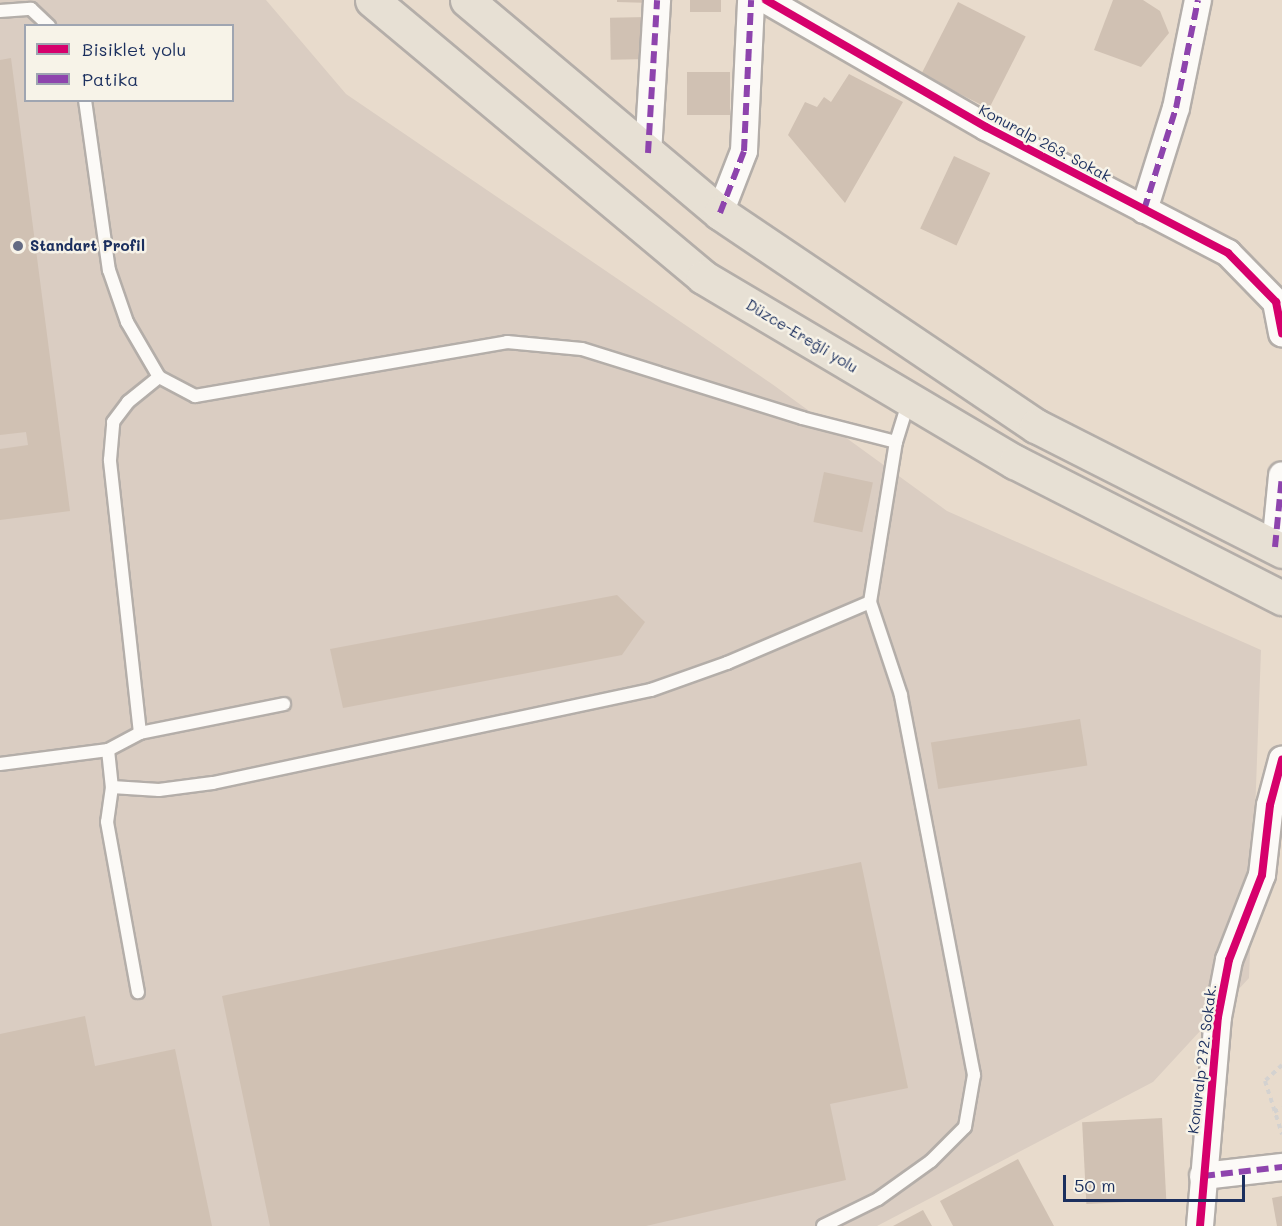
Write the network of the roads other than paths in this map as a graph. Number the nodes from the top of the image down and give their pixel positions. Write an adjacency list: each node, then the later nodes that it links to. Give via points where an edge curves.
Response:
1 (372, 0): 15 (highway, Düzce-Ereğli yolu, via 703,277)
2 (467, 0): 10 (highway)
3 (657, 0): 10 (street)
4 (751, 0): 12 (street, via 744,151)
5 (766, 0): 11 (street, Konuralp 263. Sokak)
6 (1198, 0): 11 (street, via 1176,108)
7 (0, 11): 8 (lane, via 31,9)
8 (47, 24)
9 (85, 102): 14 (lane, via 110,270 127,322)
10 (648, 153): 12 (highway)
11 (1144, 210): 13 (street, Konuralp 263. Sokak, via 1228,253 1276,302)
12 (720, 213): 18 (highway, via 1036,426)
13 (1282, 333)
14 (159, 377): 16 (lane, via 195,396 518,343 582,349 802,418); 22 (lane, via 128,402 112,422 110,460)
15 (909, 399): 16 (lane); 19 (highway, Düzce-Ereğli yolu, via 1015,462)
16 (896, 442): 20 (lane)
17 (1282, 475): 18 (street)
18 (1278, 549)
19 (1282, 598)
20 (870, 602): 26 (lane, via 651,690 213,783 159,790); 30 (lane, via 901,695 974,1075 965,1127 931,1161 878,1199)
21 (284, 704): 22 (lane)
22 (140, 734): 23 (lane)
23 (108, 750): 25 (lane); 26 (lane)
24 (1282, 760): 29 (street, Konuralp 272. Sokak., via 1270,805 1262,875 1229,960 1218,1017)
25 (0, 764)
26 (112, 787): 27 (lane, via 107,822)
27 (138, 992)
28 (1282, 1167): 29 (street)
29 (1203, 1176): 31 (street, Konuralp 272. Sokak.)
30 (823, 1226)
31 (1200, 1226)

